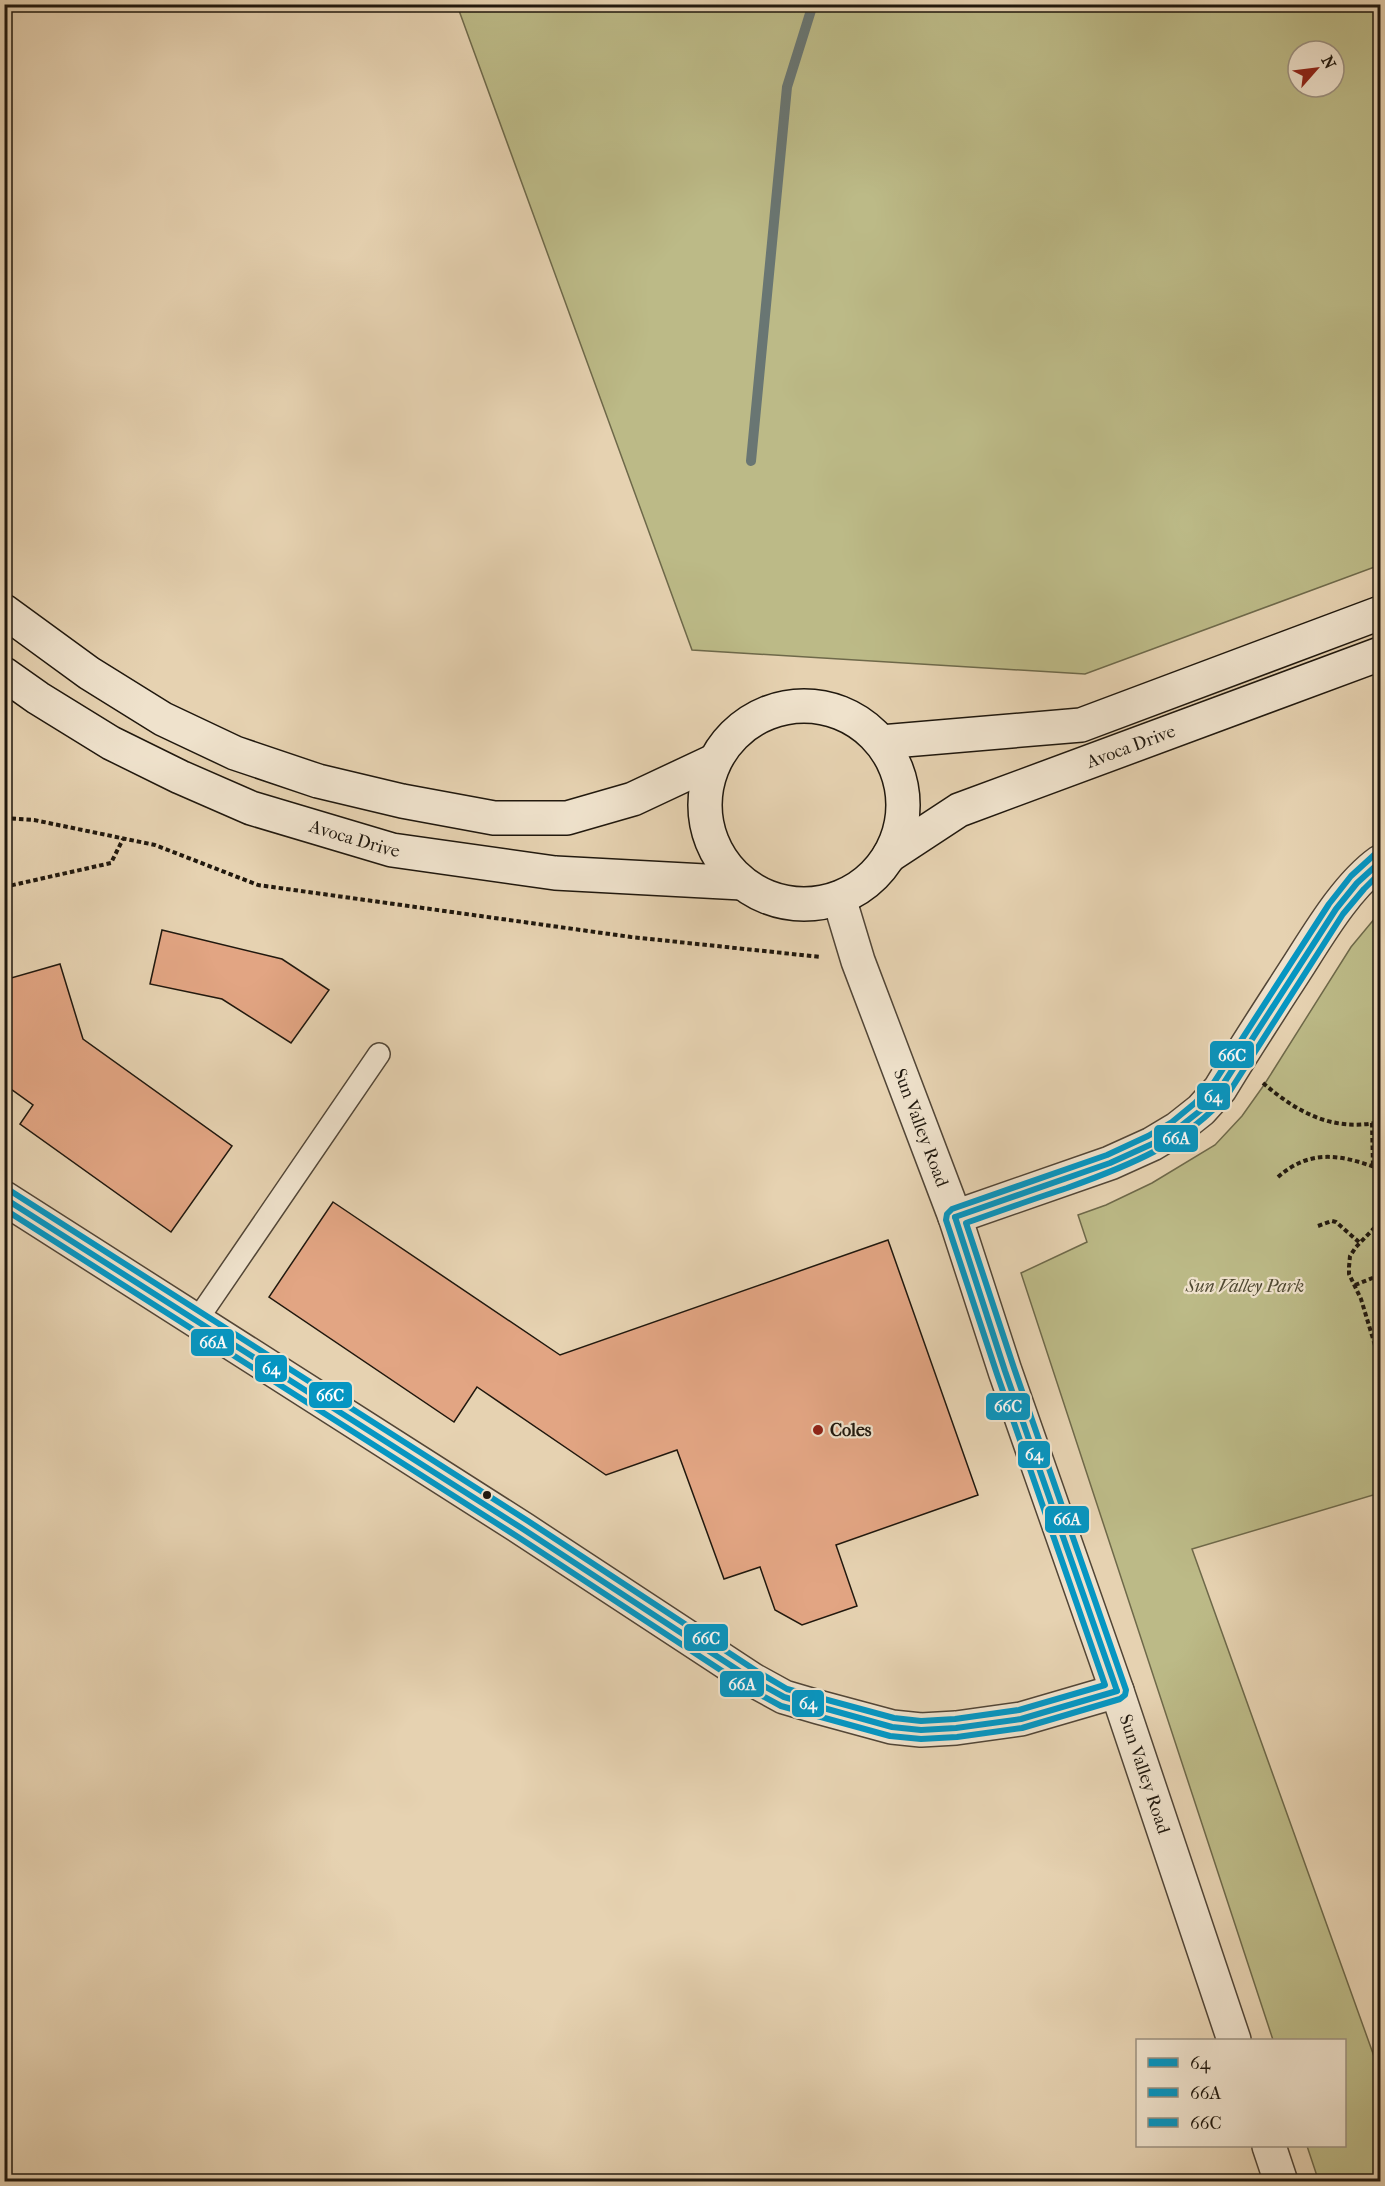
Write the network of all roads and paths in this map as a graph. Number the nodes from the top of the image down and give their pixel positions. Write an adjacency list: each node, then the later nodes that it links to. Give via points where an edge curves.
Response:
1 (4, 611): 6 (main road, via 89,673 163,719 236,753 318,781 402,801 494,818 567,818 633,798)
2 (1380, 613): 5 (main road, via 1081,725)
3 (1380, 654): 9 (main road, Avoca Drive, via 959,810)
4 (4, 674): 11 (main road, Avoca Drive, via 111,743 180,777 251,807 392,850 555,873)
5 (881, 742): 6 (main road, via 855,719 830,708 795,705 760,715 734,732); 9 (main road, via 896,769 903,801 902,823)
6 (714, 761): 11 (main road, via 704,802 706,812 717,854)
7 (4, 818): 8 (path, via 33,820)
8 (123, 839): 12 (path, via 111,863); 14 (path, via 155,845 258,885 620,936)
9 (889, 856): 13 (main road, via 867,882)
10 (1380, 862): 16 (main road, via 1341,903)
11 (742, 883): 13 (main road, via 772,900 808,905)
12 (4, 887)
13 (839, 898): 14 (main road, Sun Valley Road)
14 (858, 961): 23 (main road, Sun Valley Road)
15 (379, 1054): 29 (lane)
16 (1237, 1061): 18 (path, via 1269,1089 1317,1119); 23 (main road, via 1201,1110 1152,1144 1110,1163)
17 (1380, 1122): 18 (path)
18 (1372, 1123): 19 (path)
19 (1373, 1167): 20 (path); 21 (path, via 1347,1158 1317,1156 1290,1166)
20 (1380, 1169)
21 (1278, 1177)
22 (4, 1198): 29 (main road)
23 (955, 1217): 33 (main road, Sun Valley Road)
24 (1380, 1222): 26 (path)
25 (1318, 1226): 26 (path, via 1336,1222)
26 (1360, 1243): 28 (path, via 1350,1256 1348,1267)
27 (1380, 1275): 28 (path)
28 (1355, 1285): 30 (path)
29 (196, 1320): 33 (main road, via 784,1697 891,1727 921,1730 1021,1719)
30 (1380, 1362)
31 (1380, 1384): 32 (path)
32 (1374, 1387)
33 (1117, 1691): 34 (main road, Sun Valley Road)
34 (1234, 2039)
35 (1270, 2147): 36 (main road)
36 (1281, 2181)

